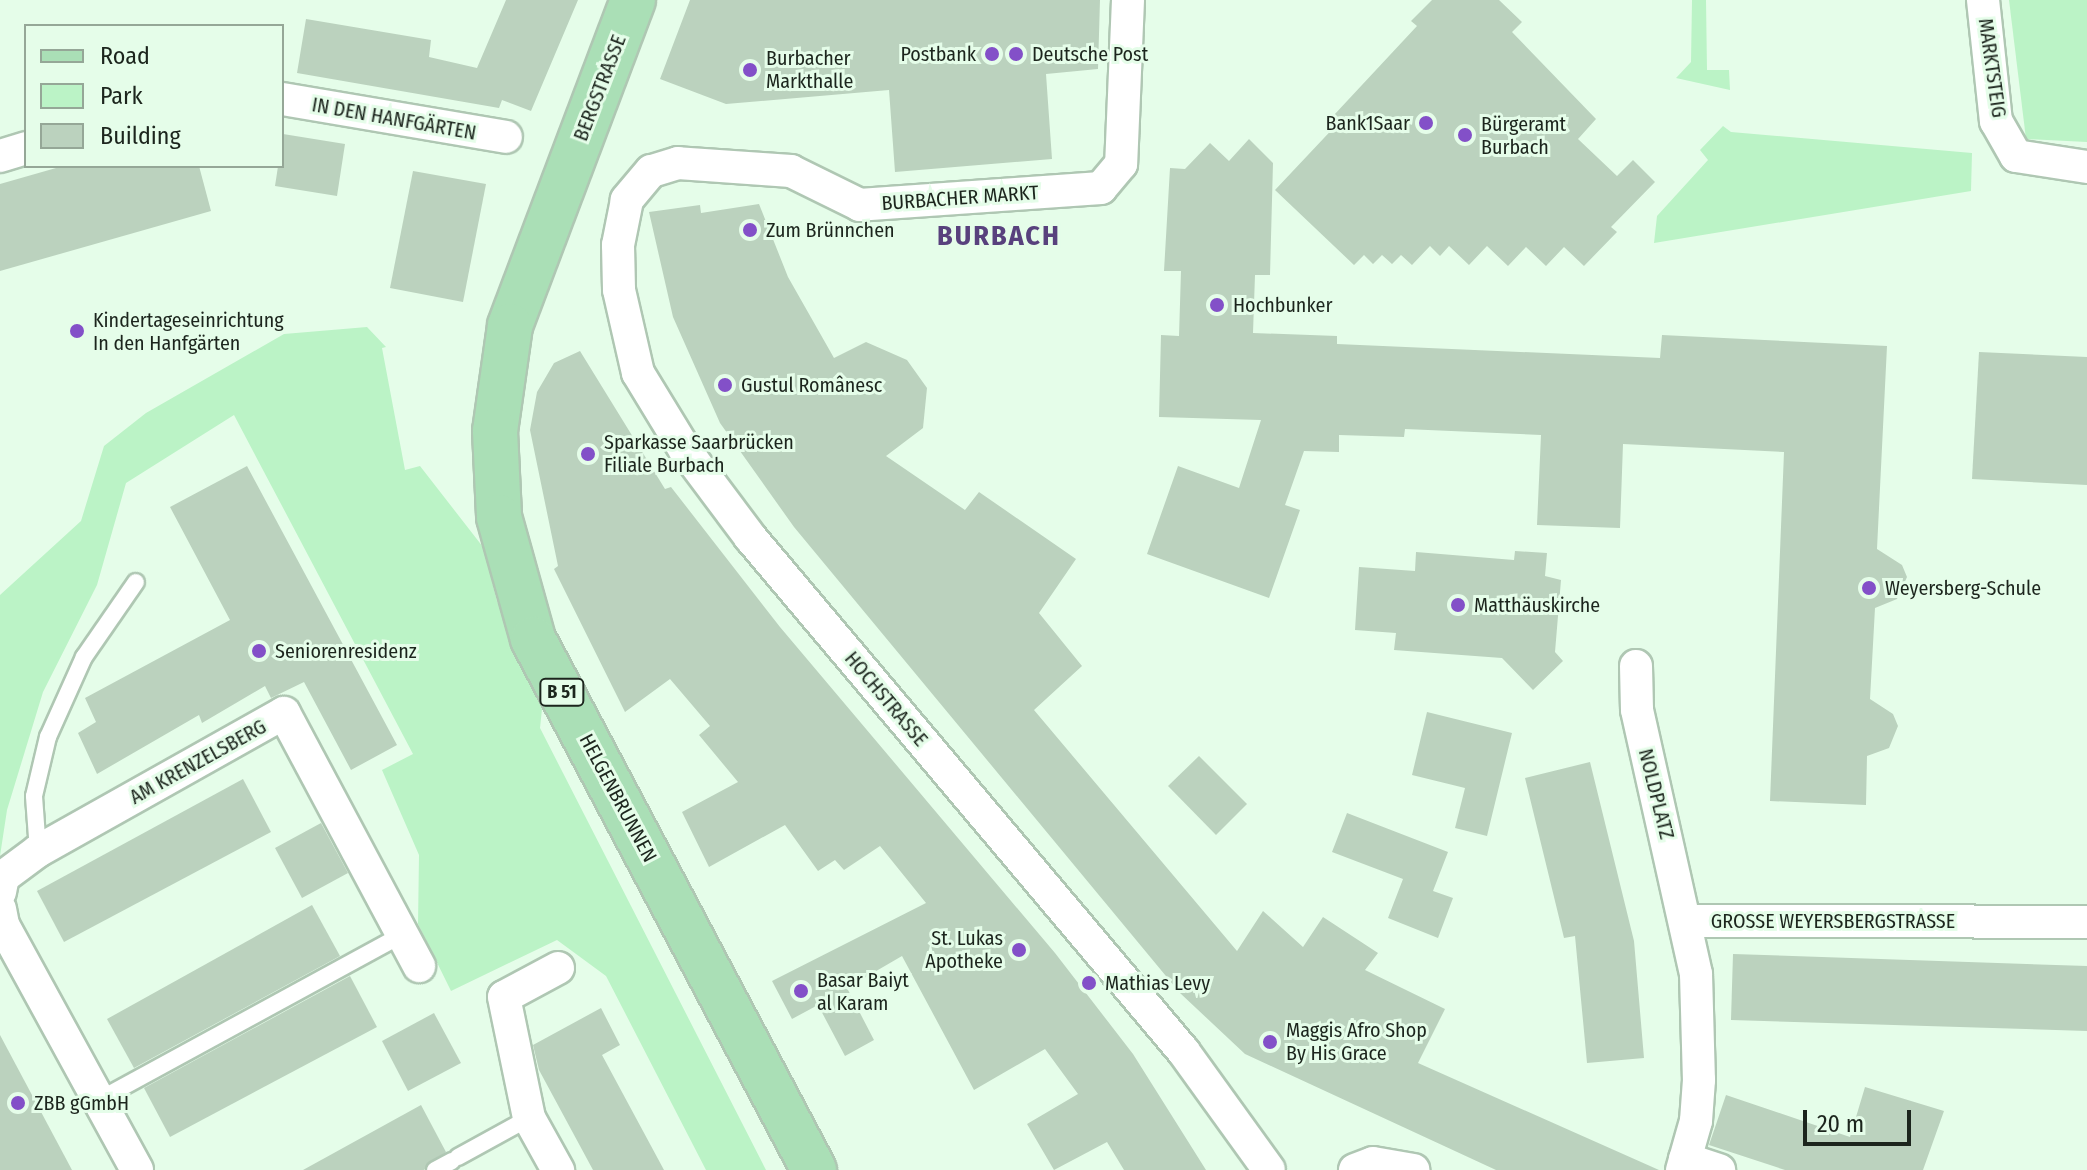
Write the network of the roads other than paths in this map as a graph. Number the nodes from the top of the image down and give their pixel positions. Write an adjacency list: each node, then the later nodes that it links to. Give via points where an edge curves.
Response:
1 (633, 0): 9 (main road, BERGSTRASSE / B 51)
2 (1128, 0): 10 (street, BURBACHER MARKT, via 1121,164 1101,188 860,205 814,179 763,166 678,163 651,171)
3 (1983, 0): 8 (street, MARKTSTEIG, via 1996,121 2016,156)
4 (284, 99): 5 (street, IN DEN HANFGÄRTEN)
5 (506, 137)
6 (24, 149): 7 (street)
7 (0, 156)
8 (2087, 167)
9 (566, 175): 27 (main road, HELGENBRUNNEN / B 51, via 510,326 499,385 494,448 504,550 533,639)
10 (639, 182): 28 (street, HOCHSTRASSE, via 627,200 618,245 627,334 638,373 685,450 760,549 1184,1052)
11 (136, 582): 13 (lane, via 84,657 48,737 33,808)
12 (1636, 666): 16 (street, NOLDPLATZ, via 1637,710)
13 (38, 851): 14 (street, AM KRENZELSBERG, via 3,877); 18 (street, AM KRENZELSBERG, via 284,713)
14 (0, 892)
15 (0, 909): 21 (street, via 3,925)
16 (1687, 921): 17 (street, GROSSE WEYERSBERGSTRASSE); 23 (street, GROSSE WEYERSBERGSTRASSE, via 1696,974 1699,1080 1696,1121)
17 (2087, 922)
18 (403, 934): 19 (street, AM KRENZELSBERG); 21 (lane)
19 (419, 966)
20 (558, 968): 22 (street, via 504,997)
21 (99, 1100): 24 (street)
22 (529, 1118): 25 (lane); 26 (street)
23 (1684, 1165): 31 (street)
24 (137, 1170)
25 (435, 1170)
26 (558, 1170)
27 (814, 1170)
28 (1269, 1170)
29 (1355, 1170): 30 (street, via 1373,1163)
30 (1413, 1170)
31 (1719, 1170)

